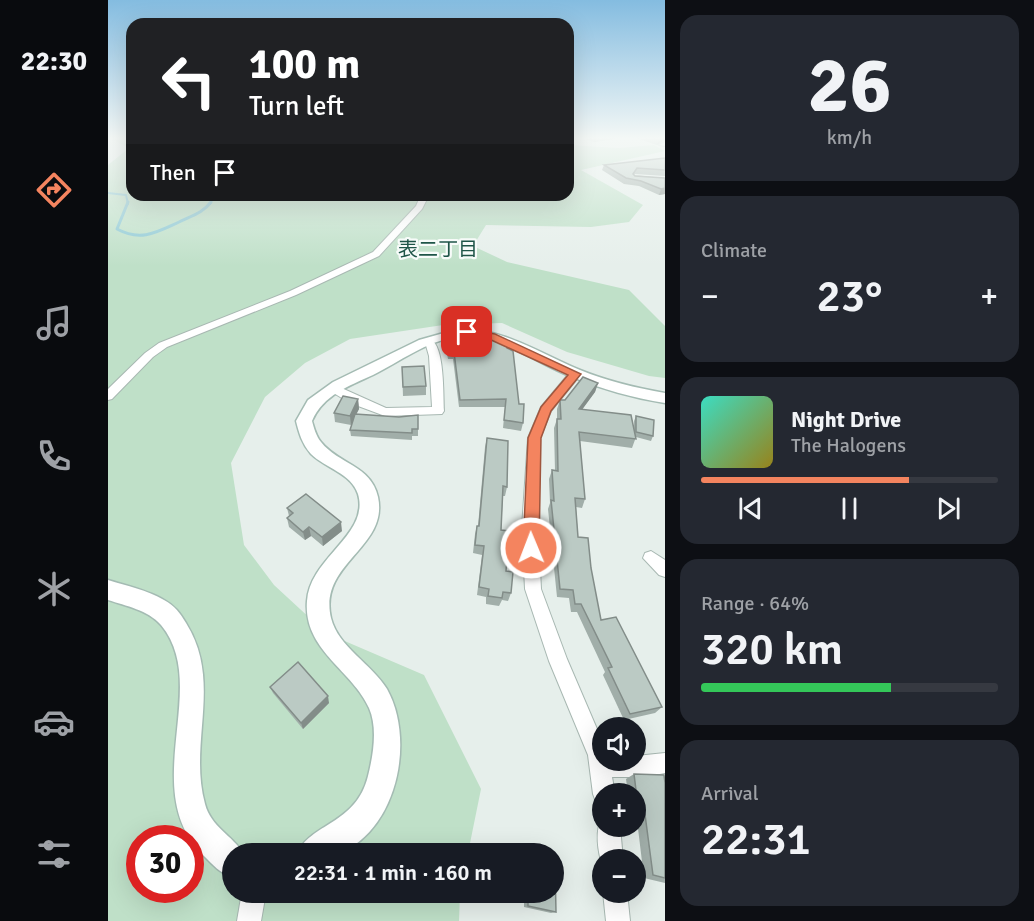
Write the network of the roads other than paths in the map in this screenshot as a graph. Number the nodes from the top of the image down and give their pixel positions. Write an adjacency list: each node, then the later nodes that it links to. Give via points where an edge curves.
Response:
1 (422, 201): 5 (street, via 376,255 163,345)
2 (430, 342): 3 (street, via 456,333 481,334); 4 (street); 4 (street, via 435,356 438,411 385,412)
3 (575, 374): 6 (street, via 624,391); 10 (street, via 545,410 534,438 532,589)
4 (333, 388): 13 (street, via 306,413 307,437 312,446 360,479 370,508 366,528 323,577 319,618 324,635 379,699 386,750 378,796 365,816)
5 (108, 396)
6 (665, 398)
7 (651, 558): 8 (street)
8 (665, 570)
9 (108, 590): 14 (street, via 150,604 169,618 187,645 192,670 188,804 198,826)
10 (592, 741)
11 (665, 763): 12 (street)
12 (646, 767)
13 (329, 843)
14 (222, 853)
15 (252, 903): 17 (street)
16 (616, 903): 18 (street)
17 (249, 921)
18 (618, 921)

